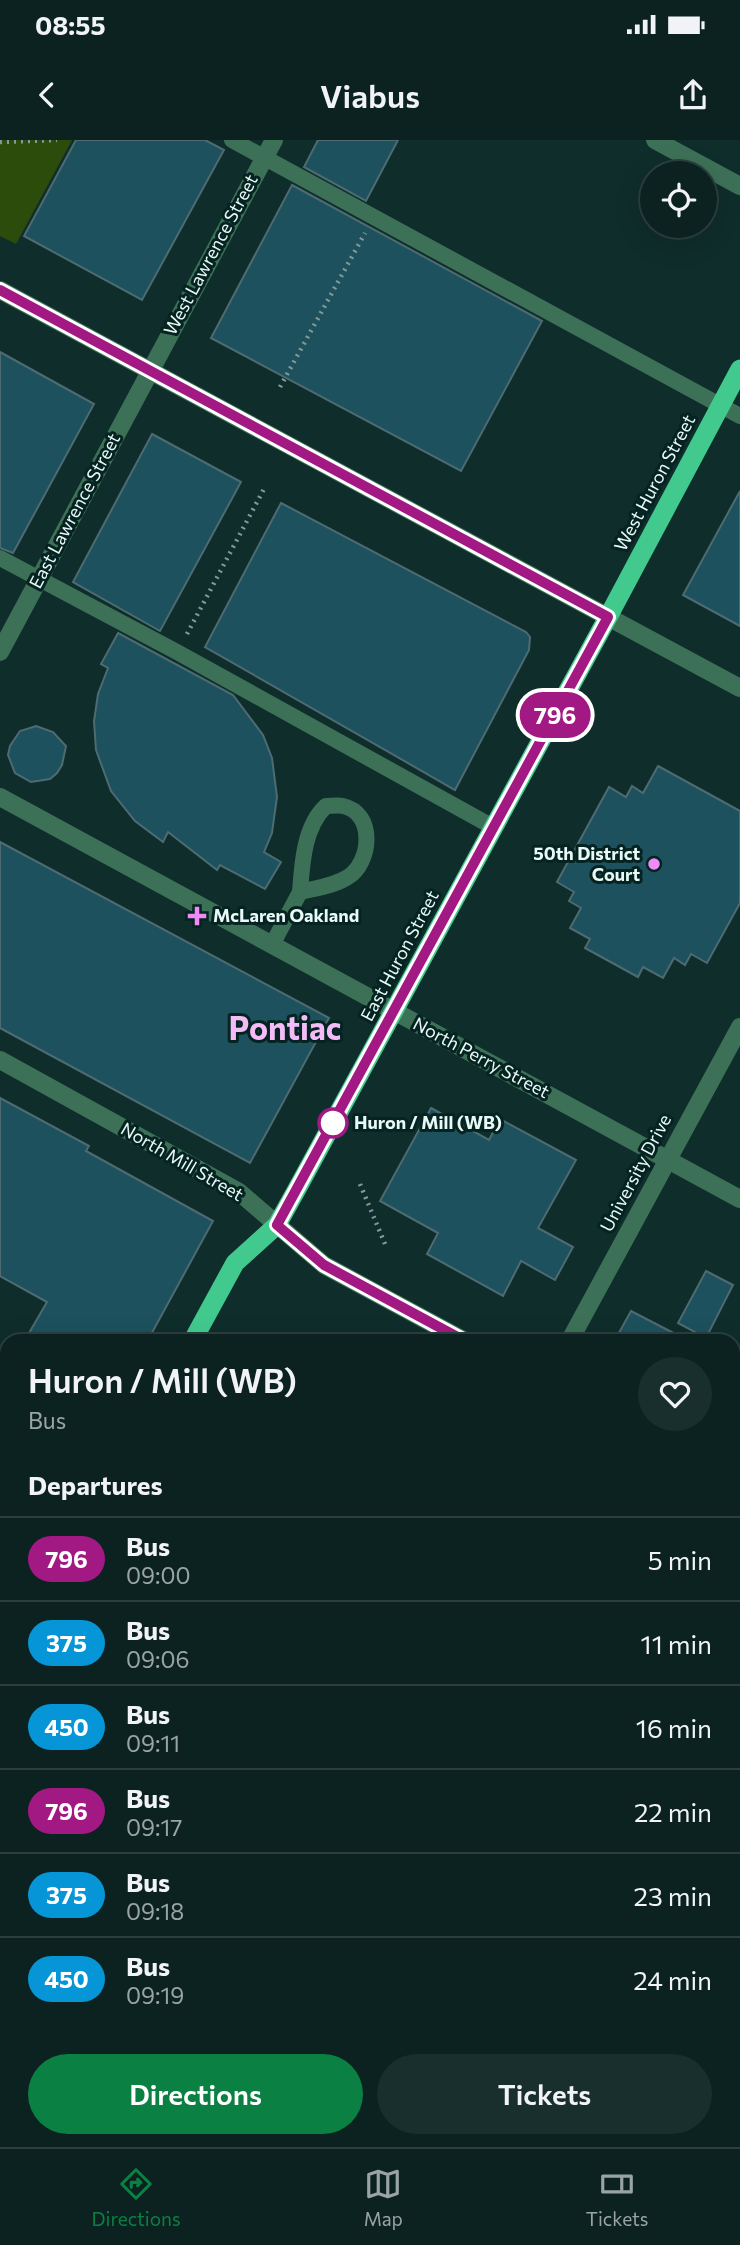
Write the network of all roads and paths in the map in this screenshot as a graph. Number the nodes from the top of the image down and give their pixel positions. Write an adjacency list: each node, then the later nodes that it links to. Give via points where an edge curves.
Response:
1 (57, 140): 5 (path)
2 (232, 140): 6 (lane)
3 (274, 140): 6 (street, West Lawrence Street)
4 (655, 140): 7 (street)
5 (0, 142)
6 (264, 158): 8 (lane); 11 (street, West Lawrence Street)
7 (740, 186)
8 (374, 217): 12 (path); 13 (lane)
9 (0, 290): 11 (street)
10 (740, 369): 13 (highway, West Huron Street)
11 (149, 370): 17 (street, East Lawrence Street); 18 (street)
12 (280, 387)
13 (720, 405): 14 (lane); 18 (highway, West Huron Street)
14 (740, 416)
15 (265, 487): 20 (path)
16 (0, 558): 17 (lane)
17 (39, 578): 19 (street, East Lawrence Street); 20 (lane)
18 (608, 617): 21 (street); 23 (highway, East Huron Street)
19 (0, 652)
20 (177, 652): 23 (lane)
21 (740, 688)
22 (0, 797): 25 (street, North Perry Street)
23 (493, 827): 26 (highway, East Huron Street)
24 (300, 892): 24 (lane, via 348,877 359,867 367,839 355,812 344,806 326,806 315,817); 25 (lane)
25 (272, 945): 26 (street, North Perry Street)
26 (394, 1011): 29 (street, North Perry Street); 32 (highway, East Huron Street)
27 (740, 1027): 29 (street, University Drive)
28 (0, 1060): 32 (street, North Mill Street, via 239,1192)
29 (667, 1160): 31 (street, North Perry Street); 36 (street, University Drive)
30 (360, 1184): 33 (path)
31 (740, 1199)
32 (277, 1225): 34 (highway, East Huron Street, via 236,1263); 35 (street, North Mill Street, via 324,1265)
33 (384, 1244)
34 (196, 1334)
35 (452, 1334)
36 (573, 1334)

